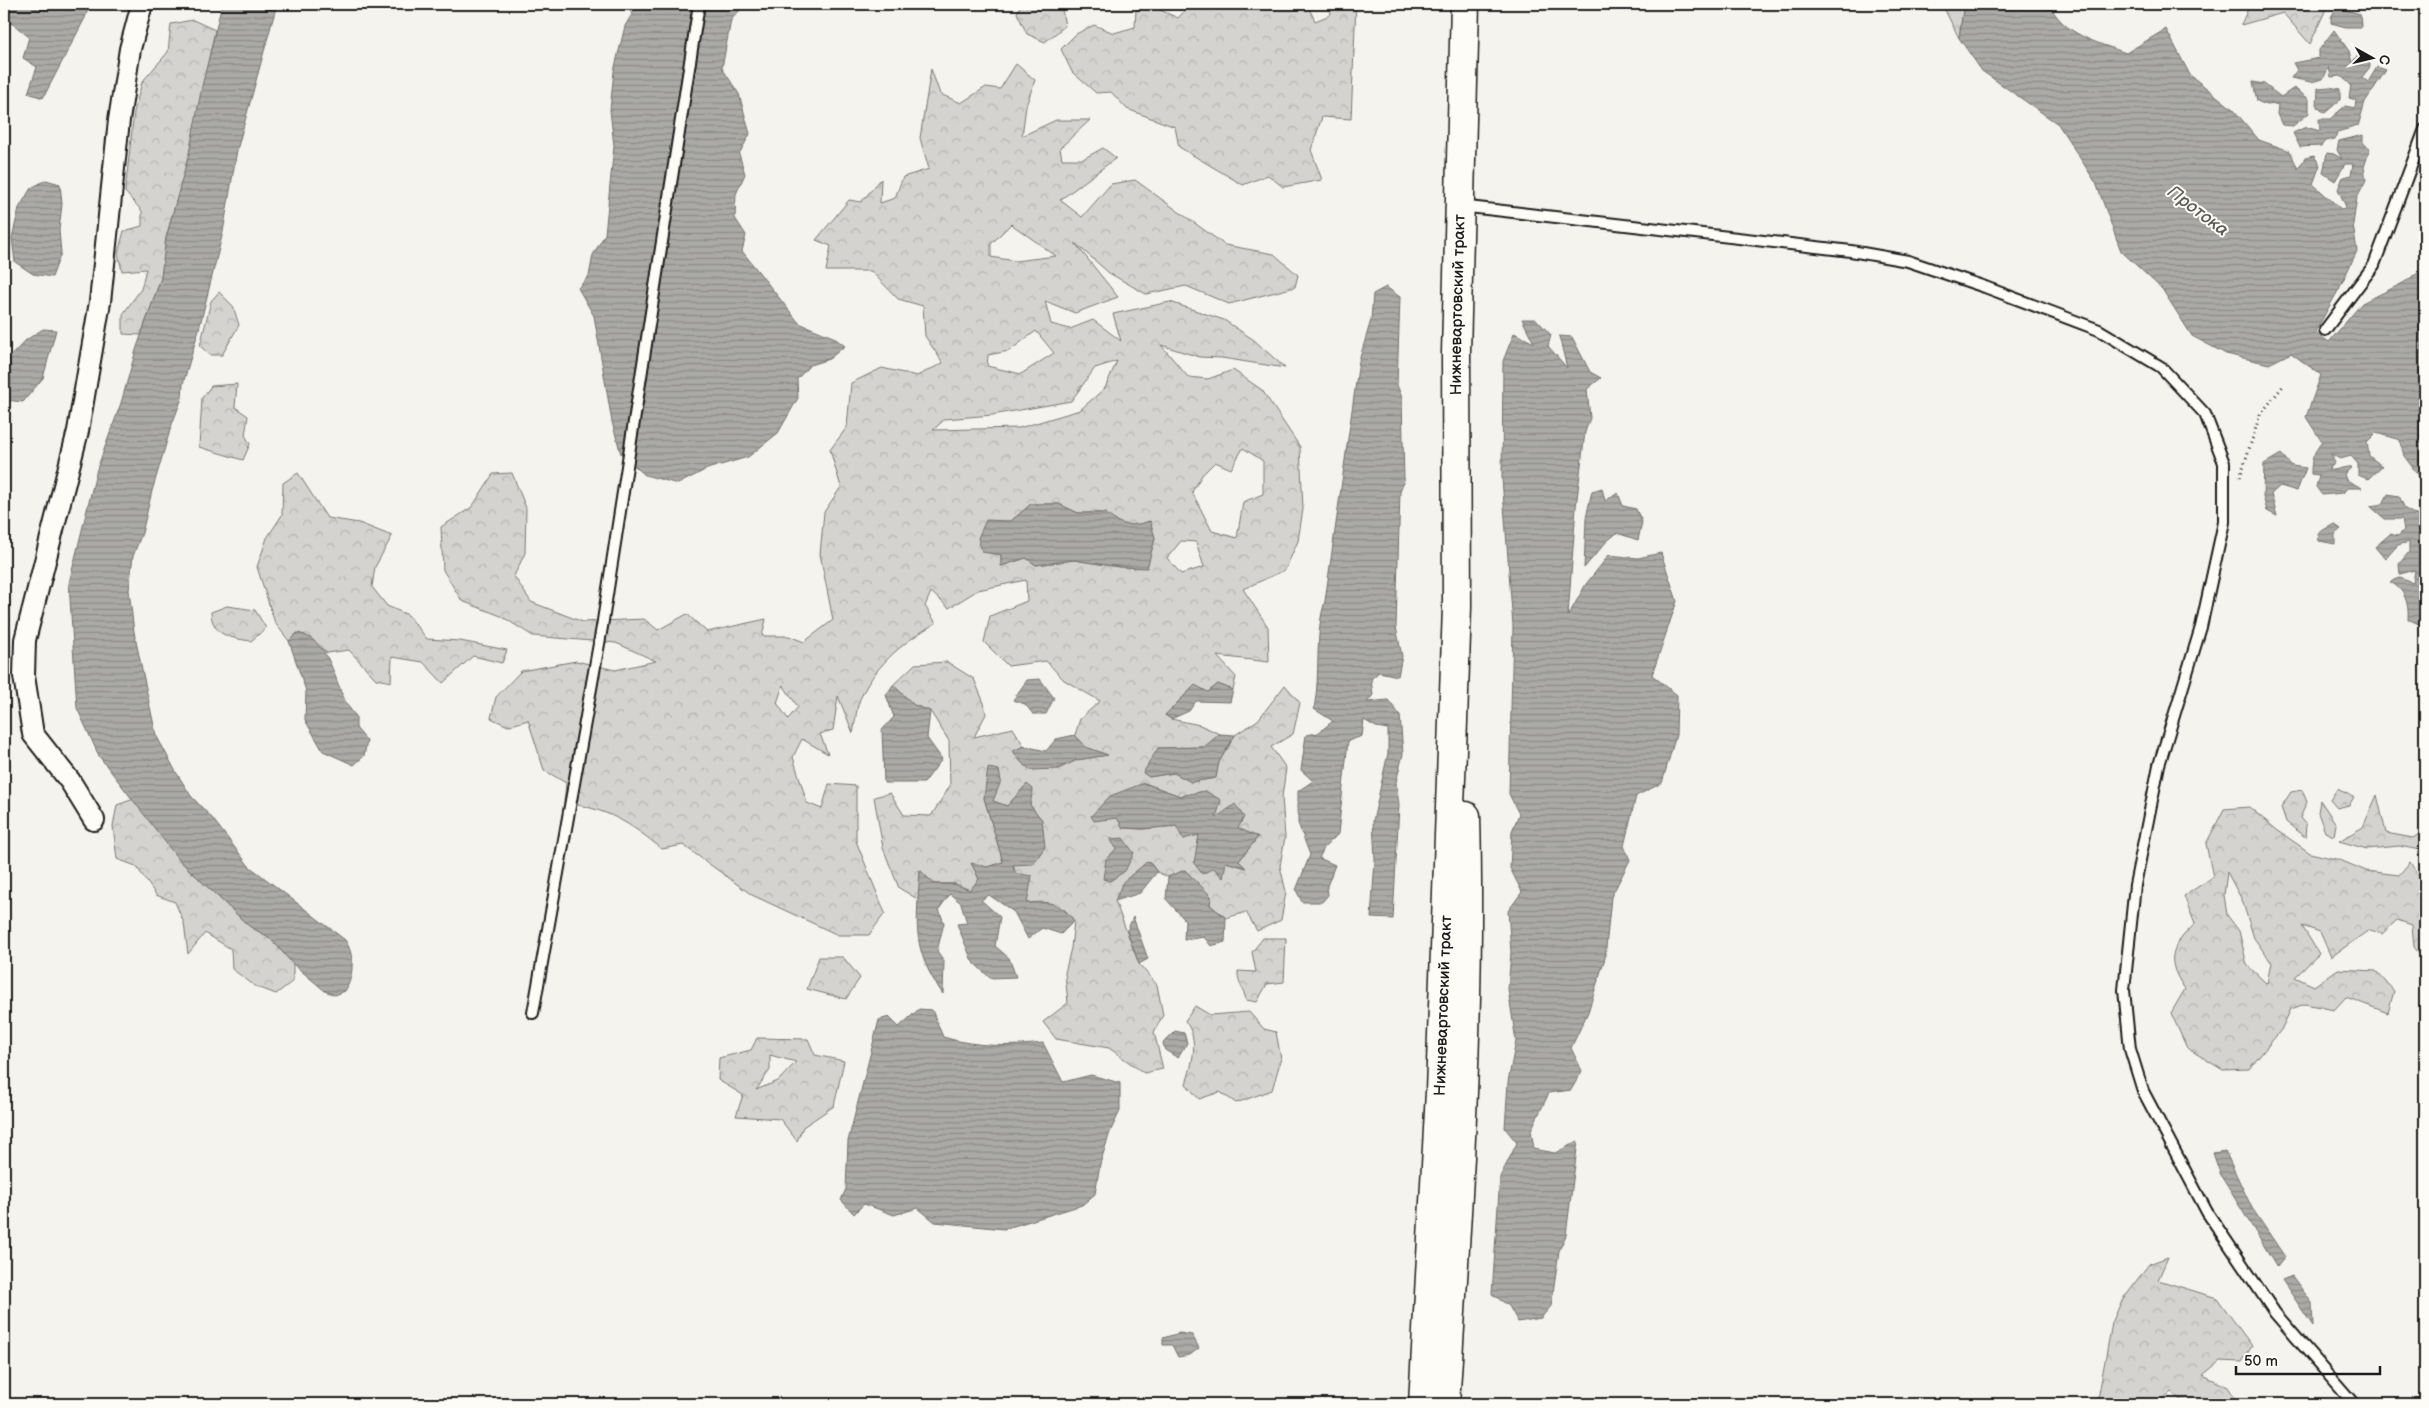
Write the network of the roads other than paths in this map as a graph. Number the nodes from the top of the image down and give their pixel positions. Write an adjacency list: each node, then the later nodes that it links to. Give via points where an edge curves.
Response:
1 (142, 4): 8 (street, via 130,49 119,120 100,302 83,404 25,640 24,676 33,734 70,781)
2 (699, 4): 9 (lane, via 602,627)
3 (1464, 4): 5 (main road, Нижневартовский тракт)
4 (2425, 129): 6 (lane, via 2374,265)
5 (1459, 206): 7 (main road, Нижневартовский тракт); 14 (lane, via 1851,251 1908,261 2099,330 2161,367 2205,414 2224,463 2224,522 2201,627 2159,765 2135,885 2124,990 2130,1049 2143,1091 2207,1212 2275,1313)
6 (2325, 330)
7 (1457, 607): 10 (main road, Нижневартовский тракт); 13 (main road, Нижневартовский тракт, via 1468,888 1462,1093)
8 (94, 820)
9 (533, 1013)
10 (1432, 1254): 11 (main road); 12 (main road, Нижневартовский тракт)
11 (1410, 1404)
12 (1423, 1404)
13 (1445, 1404)
14 (2354, 1404)

